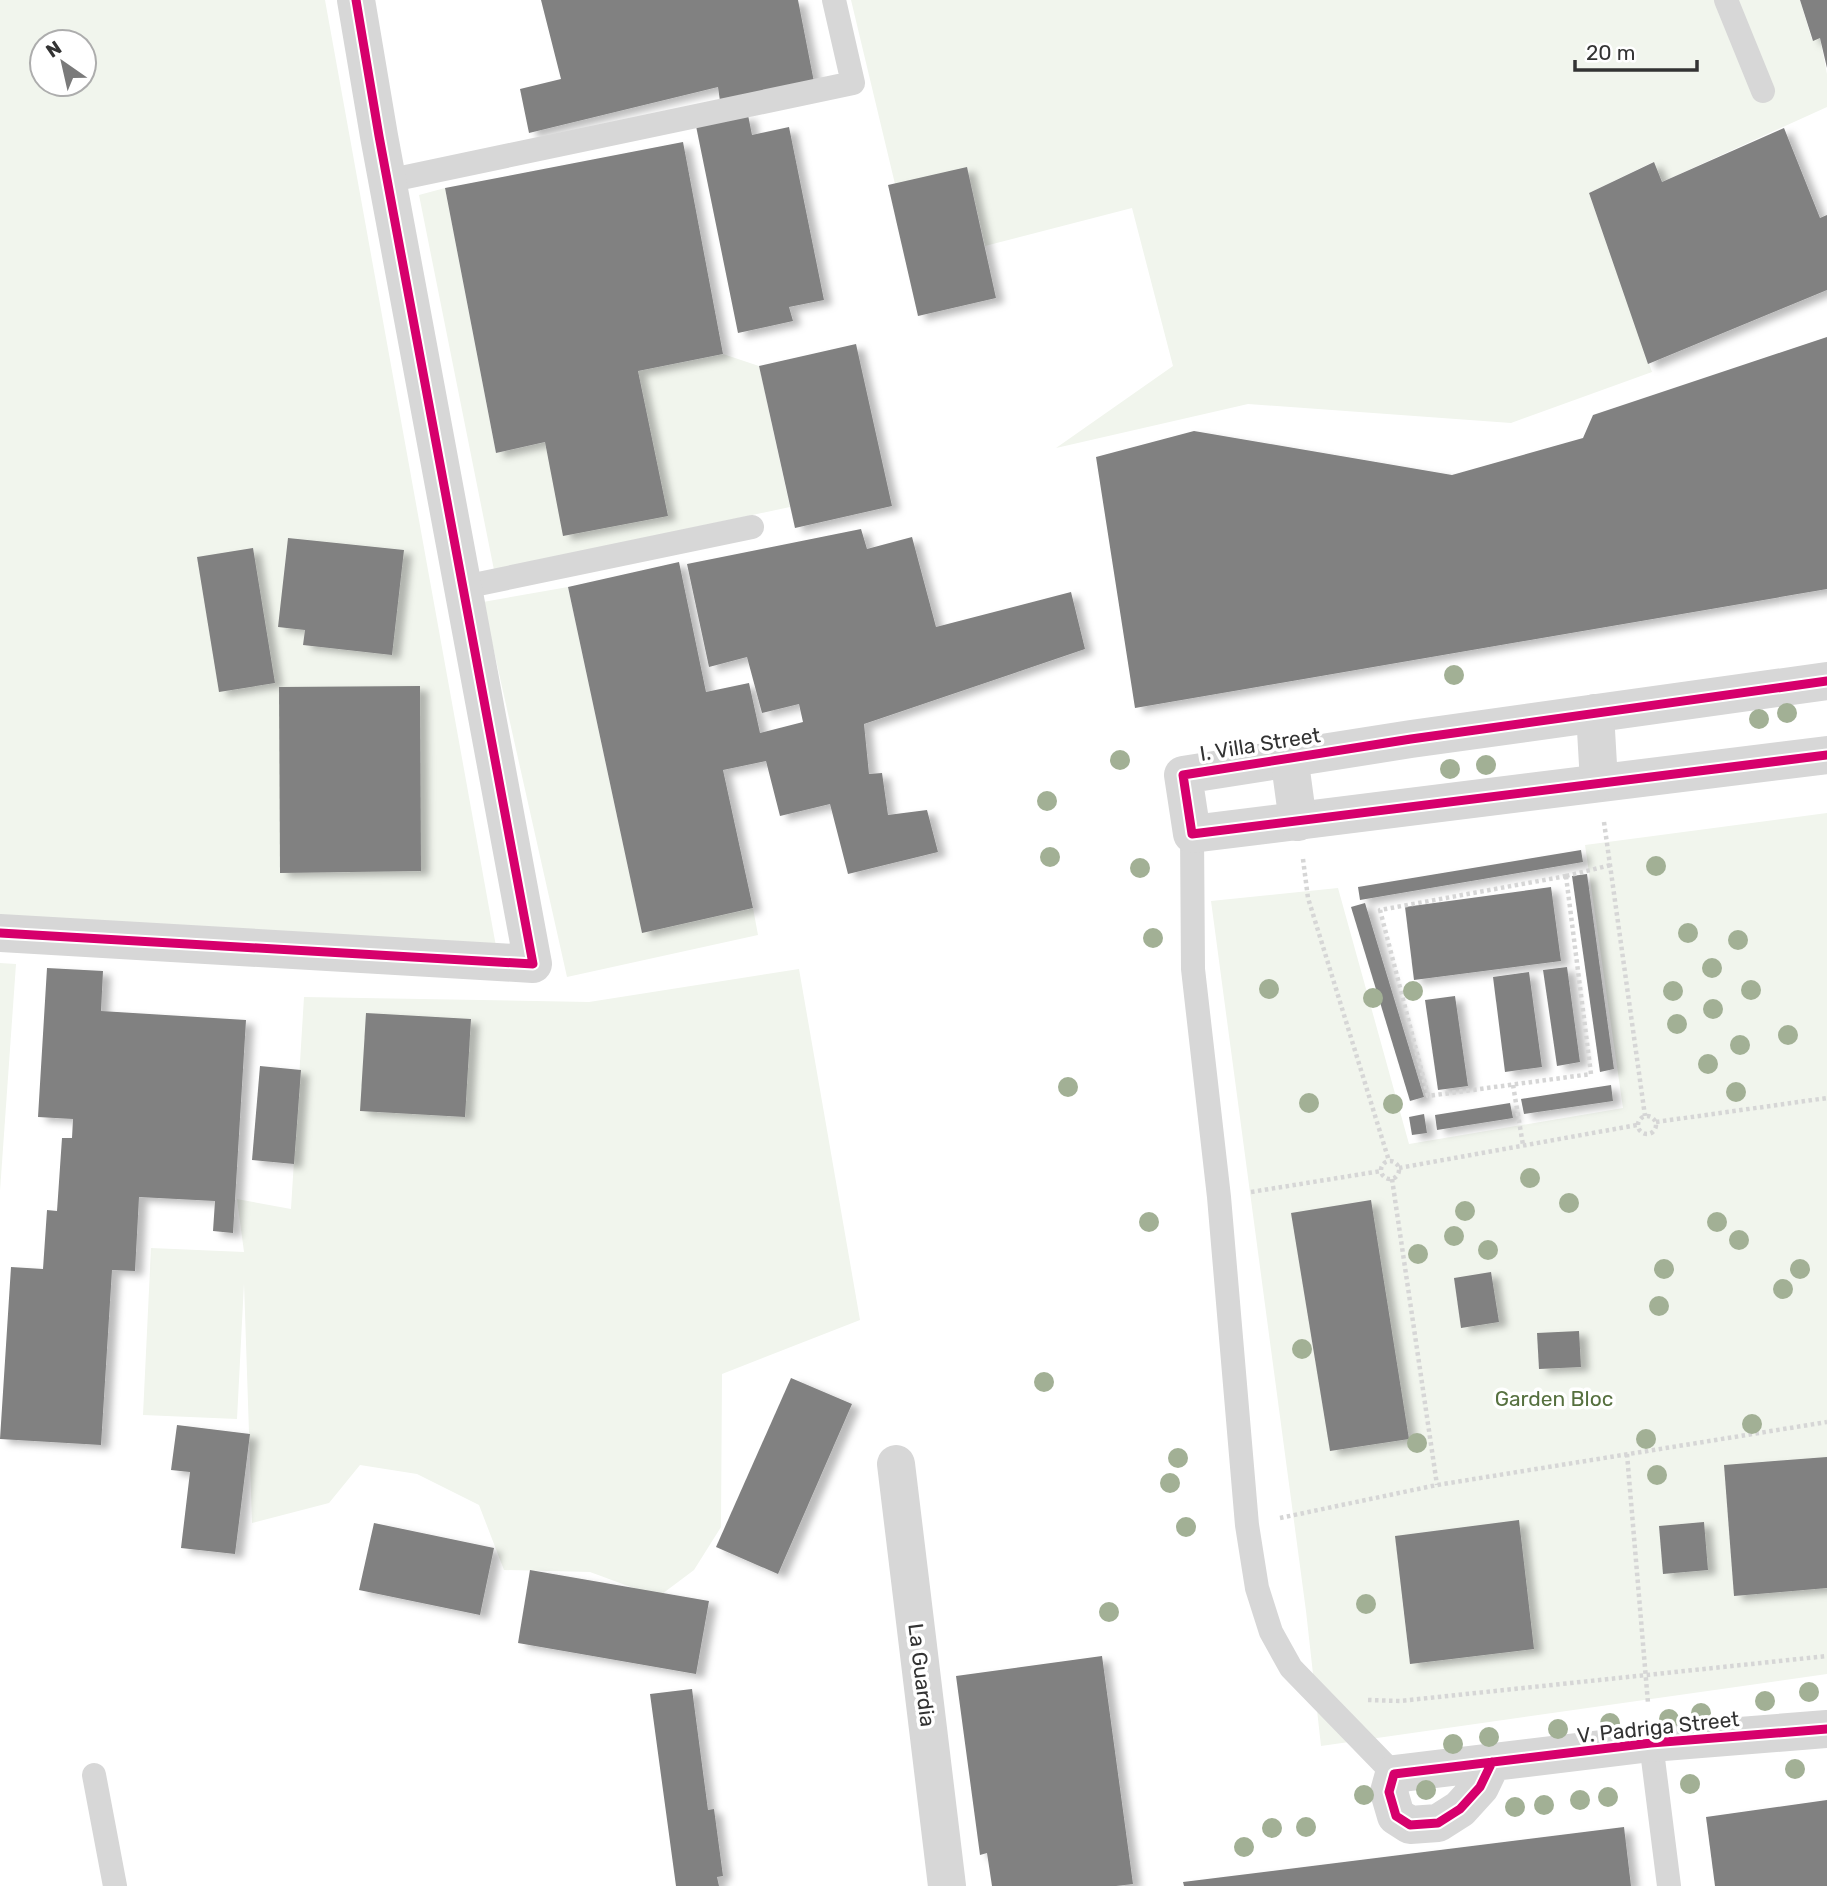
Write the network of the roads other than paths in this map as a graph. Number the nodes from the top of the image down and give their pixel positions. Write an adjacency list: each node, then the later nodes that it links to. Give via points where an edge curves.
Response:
1 (356, 0): 5 (street)
2 (834, 0): 5 (lane, via 853,83)
3 (1726, 0): 4 (lane)
4 (1763, 91)
5 (387, 181): 7 (street)
6 (752, 527): 7 (lane)
7 (464, 587): 15 (street, via 533,964)
8 (1827, 681): 9 (street, I. Villa Street)
9 (1595, 713): 11 (street, I. Villa Street); 12 (street)
10 (1827, 755): 12 (street)
11 (1289, 757): 13 (street); 14 (street, I. Villa Street, via 1183,775)
12 (1599, 782): 13 (street)
13 (1298, 822): 14 (street)
14 (1192, 834): 20 (lane, via 1193,969 1257,1588 1271,1632 1291,1668)
15 (0, 933)
16 (896, 1464): 23 (street, La Guardia)
17 (1650, 1725): 18 (street, V. Padriga Street); 19 (street, V. Padriga Street); 24 (lane)
18 (1827, 1729)
19 (1492, 1762): 20 (street, V. Padriga Street); 20 (street, via 1480,1787 1460,1809 1438,1823 1410,1825 1396,1816 1389,1792)
20 (1394, 1774)
21 (94, 1775): 22 (lane)
22 (115, 1886)
23 (947, 1886)
24 (1669, 1886)

